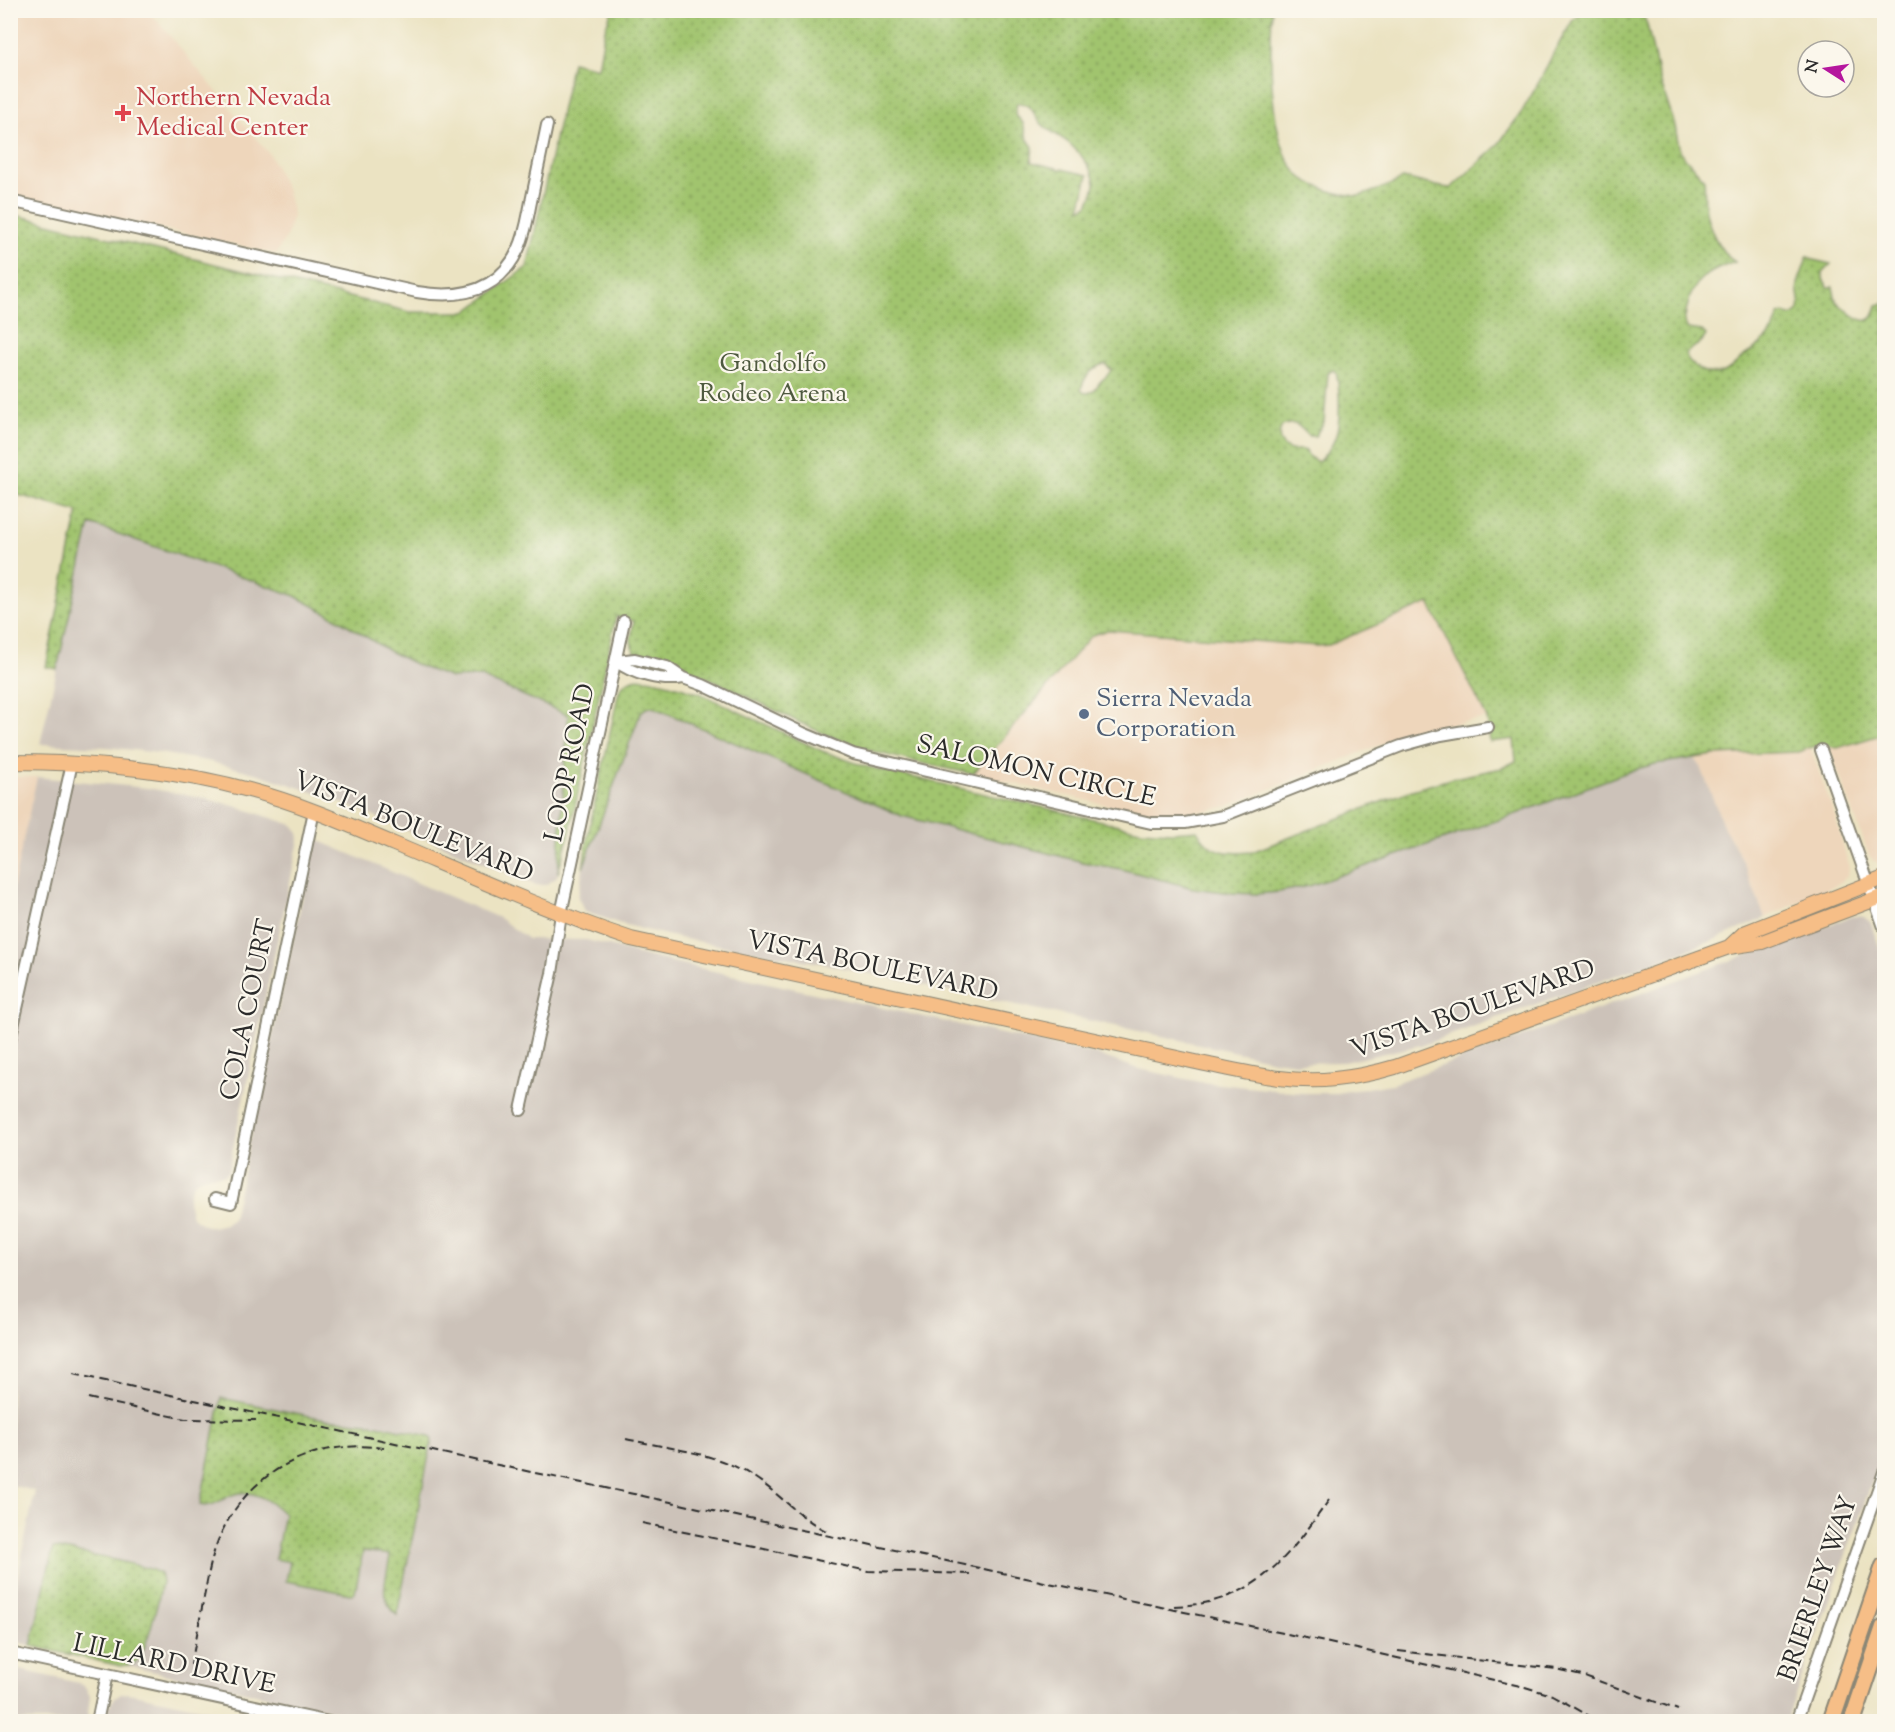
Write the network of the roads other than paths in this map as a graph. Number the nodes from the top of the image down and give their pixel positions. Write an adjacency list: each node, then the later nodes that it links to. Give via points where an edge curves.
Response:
1 (547, 125): 2 (street, via 517,252 491,282 458,295 406,290)
2 (10, 201)
3 (624, 621): 4 (street, LOOP ROAD)
4 (616, 661): 5 (street, SALOMON CIRCLE, via 635,659 667,667 683,678 853,754 1151,823 1185,823 1223,816 1401,746); 13 (street, LOOP ROAD)
5 (1488, 727)
6 (1821, 750): 11 (street)
7 (10, 762): 8 (main road, VISTA BOULEVARD)
8 (72, 763): 9 (main road, VISTA BOULEVARD, via 201,778); 16 (street)
9 (314, 811): 13 (main road, VISTA BOULEVARD); 18 (street, COLA COURT, via 231,1203)
10 (1884, 878): 11 (main road, VISTA BOULEVARD)
11 (1869, 884): 12 (street); 15 (main road, VISTA BOULEVARD, via 1744,933)
12 (1880, 898): 14 (street); 15 (main road, VISTA BOULEVARD, via 1762,942)
13 (561, 914): 15 (main road, VISTA BOULEVARD, via 668,948 1214,1066 1304,1080 1334,1080 1395,1067); 17 (street, LOOP ROAD)
14 (1884, 927)
15 (1729, 946)
16 (10, 1040)
17 (521, 1110)
18 (215, 1200)
19 (1884, 1472): 26 (street, BRIERLEY WAY)
20 (1884, 1566): 27 (highway)
21 (1884, 1627): 28 (highway)
22 (10, 1653): 23 (street, LILLARD DRIVE)
23 (107, 1674): 24 (street); 25 (street, LILLARD DRIVE)
24 (97, 1722)
25 (329, 1722)
26 (1796, 1722)
27 (1828, 1722)
28 (1852, 1722)

